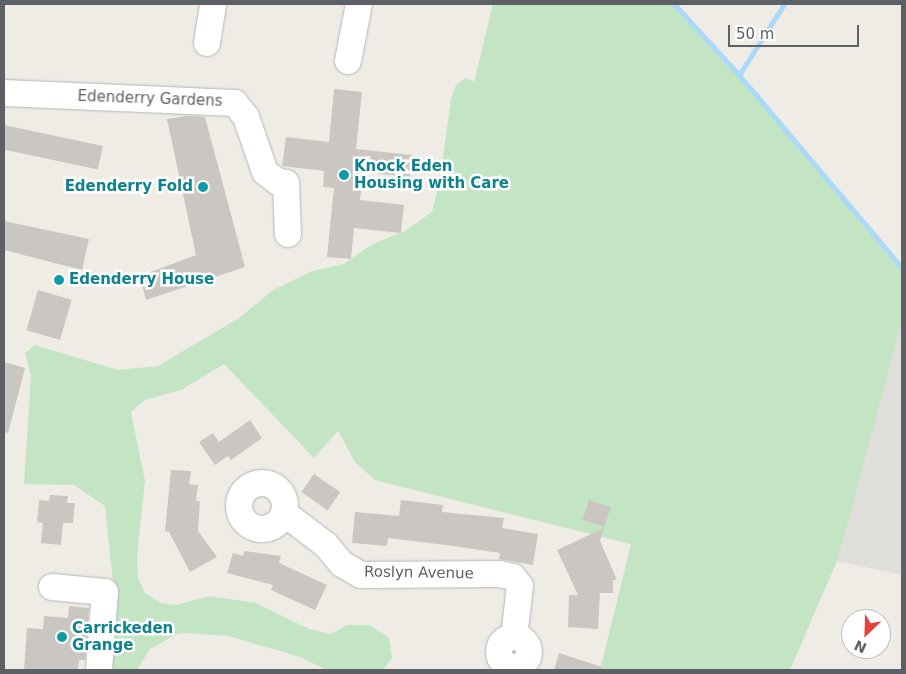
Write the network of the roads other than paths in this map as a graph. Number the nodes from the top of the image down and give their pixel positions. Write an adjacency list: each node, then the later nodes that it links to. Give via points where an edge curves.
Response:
1 (213, 4): 3 (street)
2 (359, 4): 4 (street)
3 (206, 43)
4 (348, 61)
5 (4, 93): 6 (street, Edenderry Gardens, via 235,103 246,117 265,172 278,182 286,183)
6 (288, 234)
7 (284, 513): 9 (street, Roslyn Avenue, via 326,544 342,564 361,575 500,574 512,577 520,586 514,637 505,640 500,648 500,658)
8 (52, 588): 10 (street, via 105,592)
9 (511, 669)
10 (100, 670)

